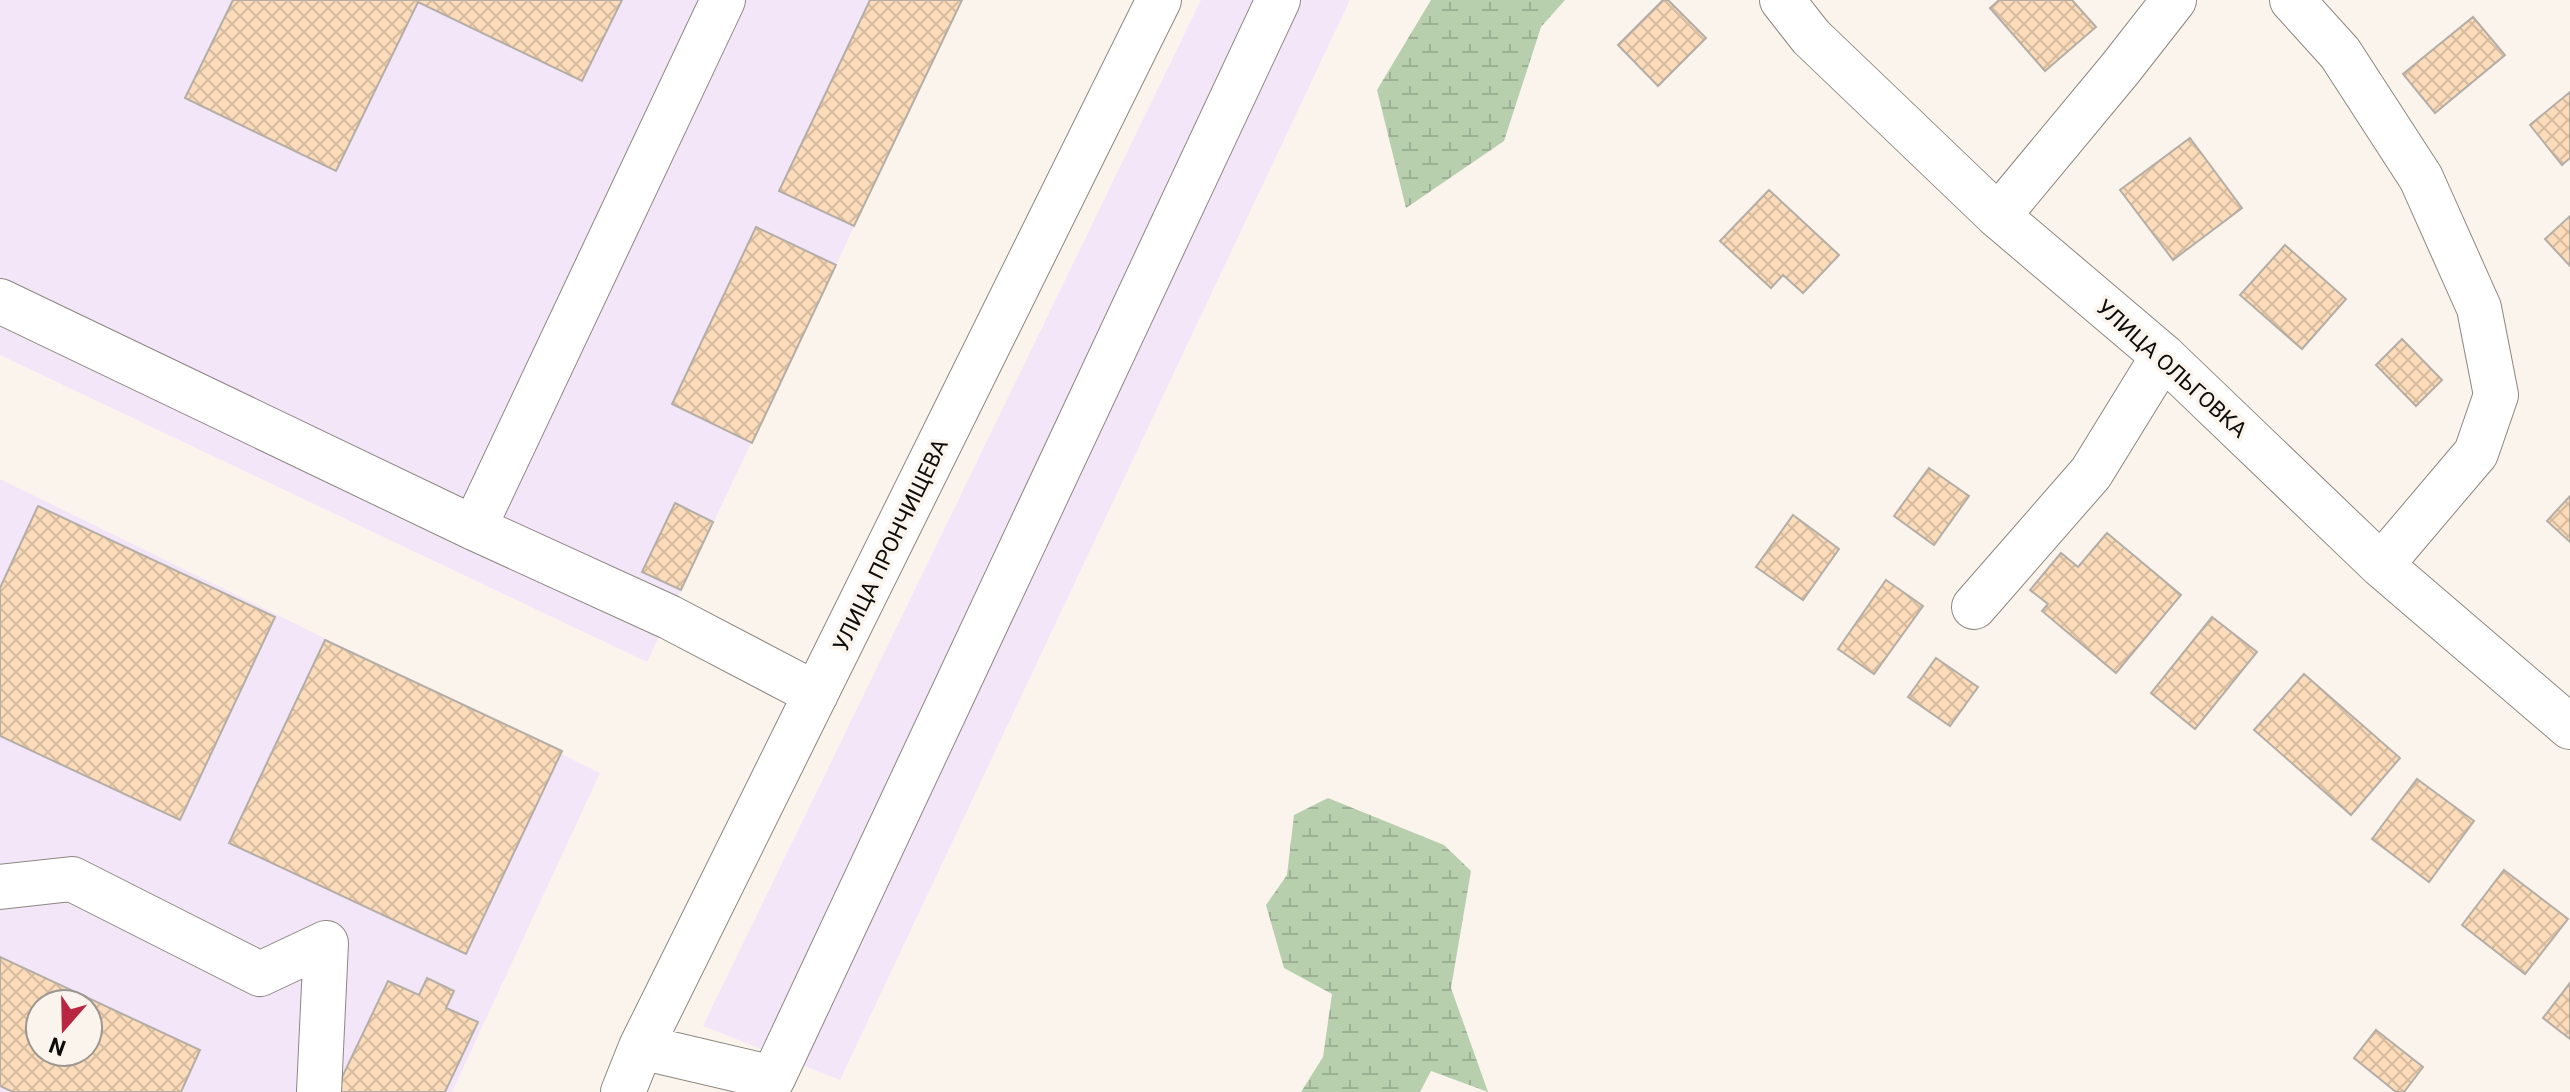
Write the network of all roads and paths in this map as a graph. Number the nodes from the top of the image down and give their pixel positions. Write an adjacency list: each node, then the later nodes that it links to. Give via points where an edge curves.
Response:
1 (723, 0): 10 (street)
2 (1159, 0): 13 (street, УЛИЦА ПРОНЧИЩЕВА)
3 (1278, 0): 16 (street, via 773,1078)
4 (1782, 0): 7 (street, УЛИЦА ОЛЬГОВКА, via 1811,37)
5 (2174, 0): 7 (street)
6 (2292, 0): 11 (street, via 2340,53 2421,178 2479,308 2496,395 2476,453)
7 (1998, 216): 9 (street, УЛИЦА ОЛЬГОВКА)
8 (0, 301): 10 (street)
9 (2163, 356): 11 (street, УЛИЦА ОЛЬГОВКА); 12 (street, via 2091,473)
10 (474, 528): 13 (street, via 669,617)
11 (2381, 565): 14 (street, УЛИЦА ОЛЬГОВКА)
12 (1974, 607)
13 (816, 694): 16 (street, УЛИЦА ПРОНЧИЩЕВА)
14 (2570, 727)
15 (0, 887): 17 (street, via 72,879 260,974 326,943)
16 (641, 1047): 18 (street, УЛИЦА ПРОНЧИЩЕВА)
17 (319, 1092)
18 (623, 1092)

